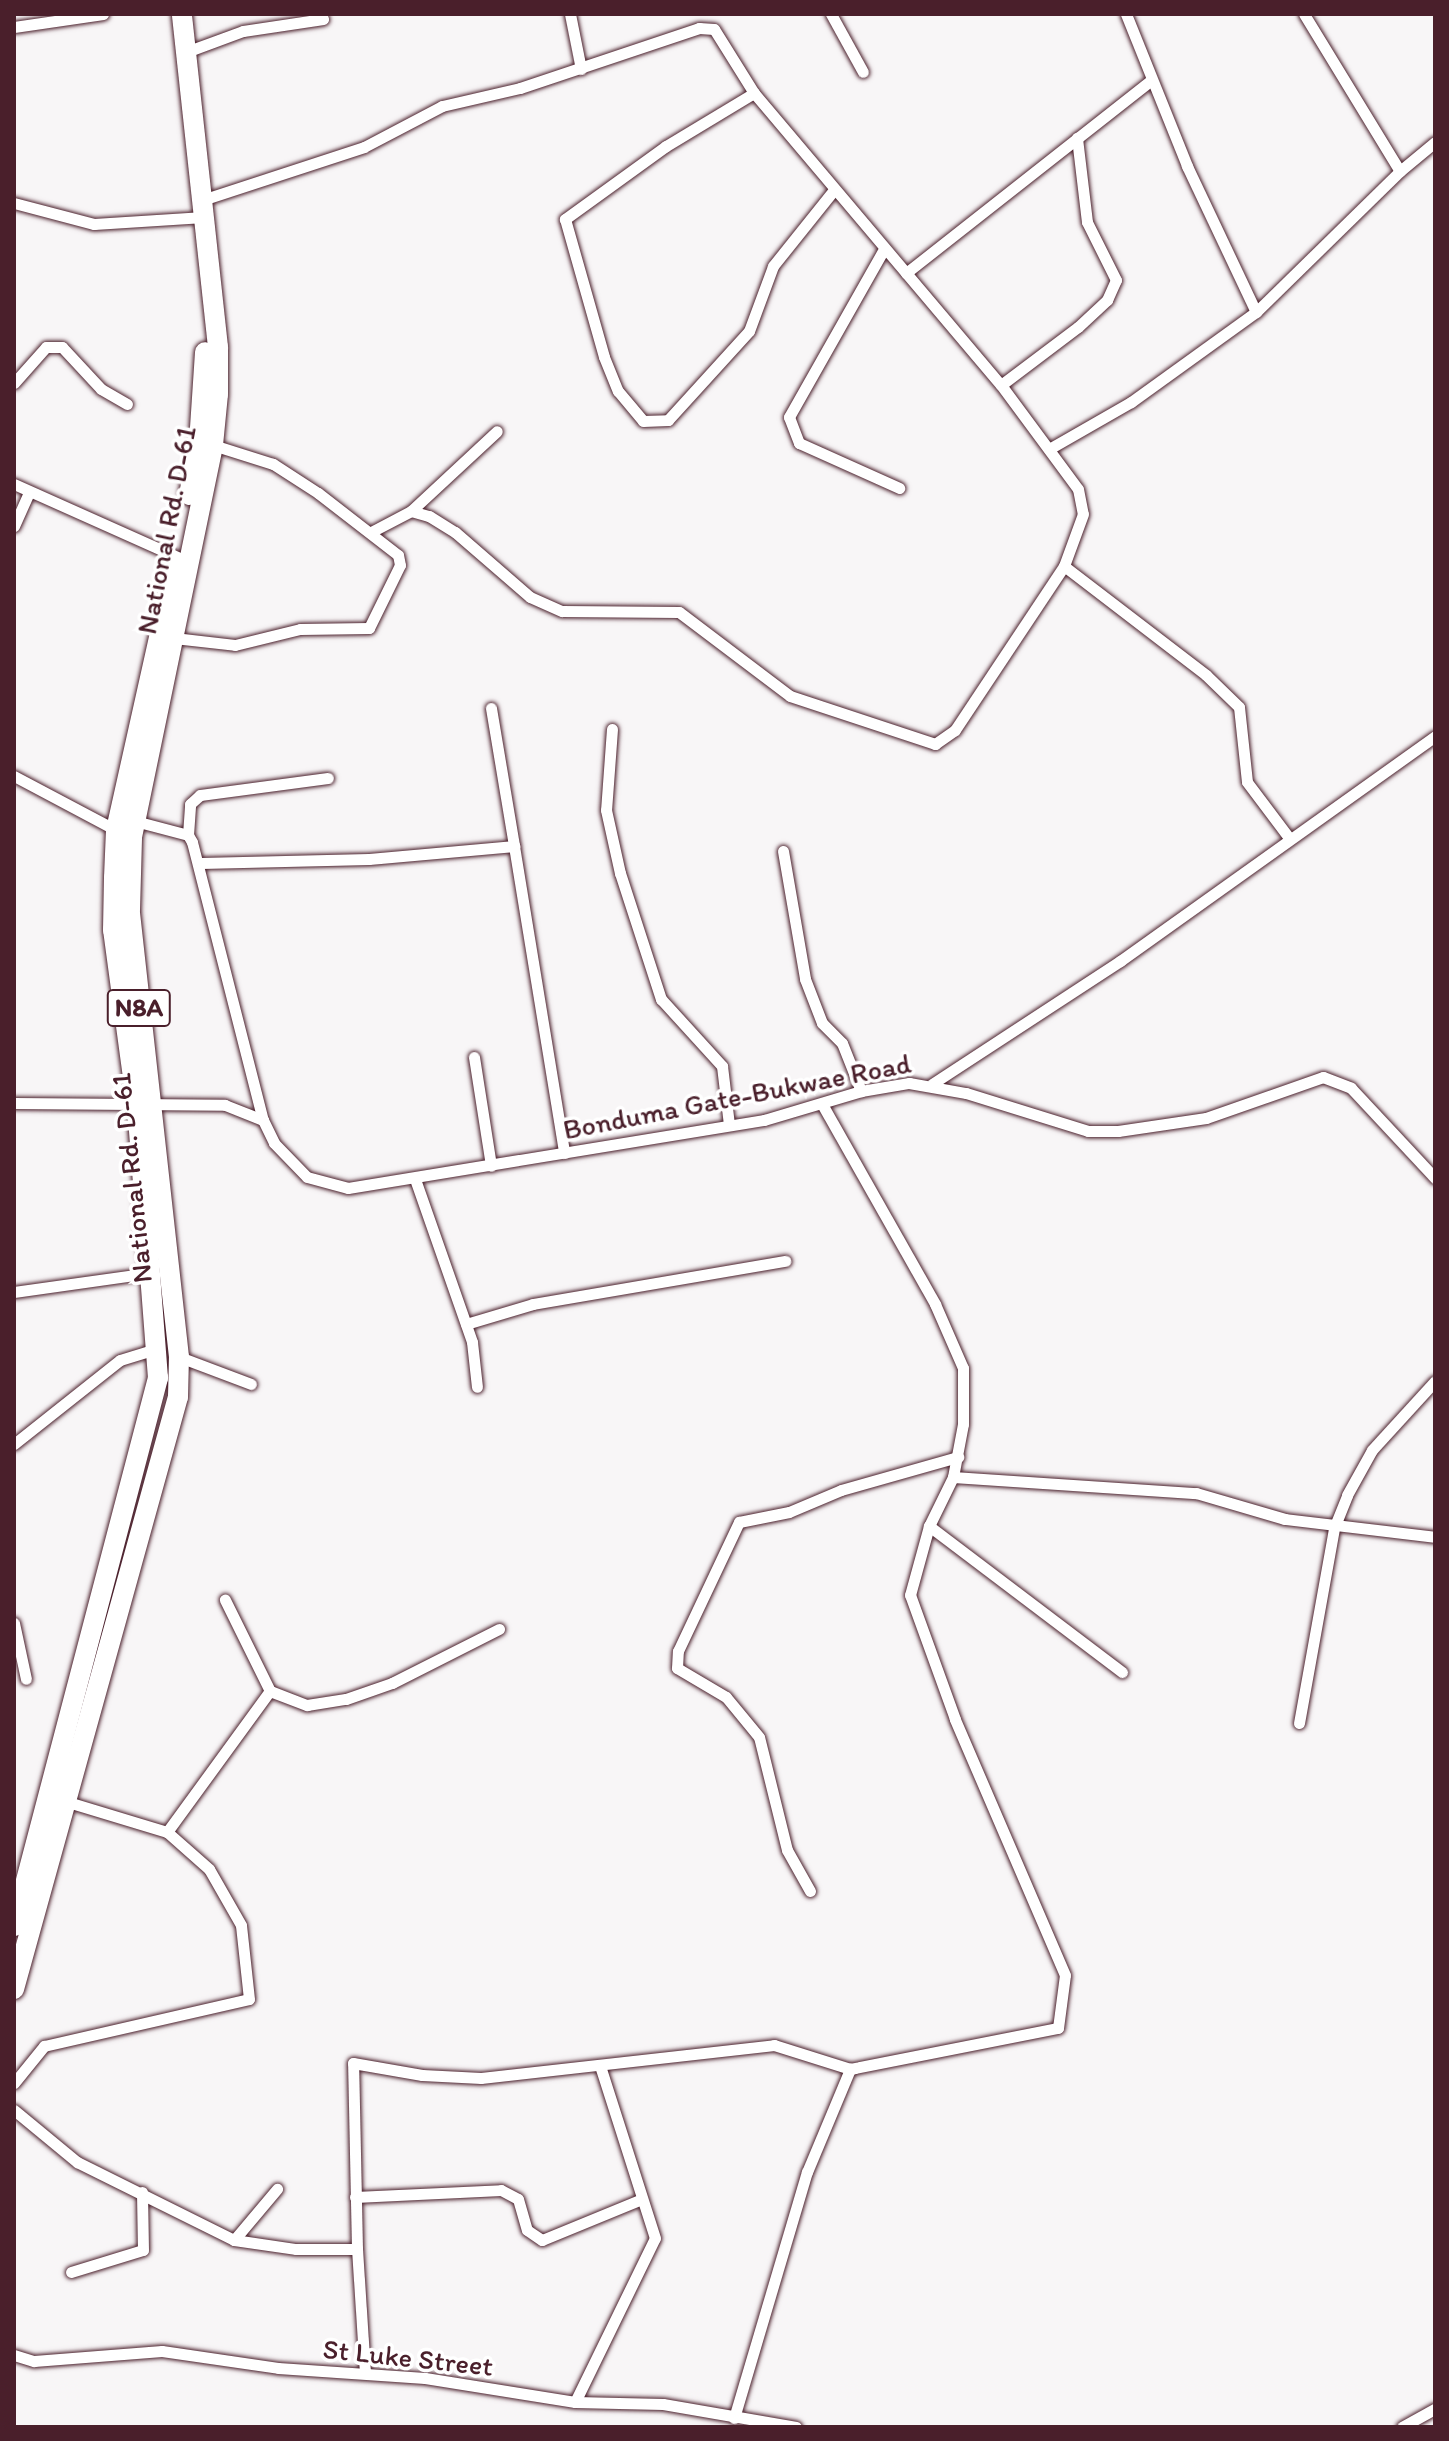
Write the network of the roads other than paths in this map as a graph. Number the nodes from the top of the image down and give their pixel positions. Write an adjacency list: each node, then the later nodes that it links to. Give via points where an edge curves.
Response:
1 (103, 14): 9 (street)
2 (168, 14): 20 (highway, National Rd. D-61 / N8A)
3 (182, 14): 10 (highway, National Rd. D-61 / N8A)
4 (570, 14): 11 (street)
5 (831, 14): 12 (street)
6 (1126, 14): 13 (street)
7 (1304, 14): 17 (street)
8 (323, 19): 10 (street, via 243,31)
9 (14, 27)
10 (186, 52): 20 (highway, National Rd. D-61 / N8A)
11 (581, 69): 14 (street, via 707,26 714,29); 20 (street, via 442,106 364,147)
12 (863, 72)
13 (1151, 80): 15 (street); 23 (street)
14 (754, 93): 18 (street); 18 (street, via 666,146 565,219 604,357 618,391 643,421 668,420 749,331 773,266)
15 (1077, 138): 22 (street); 25 (street, via 1087,222 1116,280 1107,300 1078,327)
16 (1435, 142): 17 (street)
17 (1400, 171): 23 (street)
18 (833, 191): 21 (street)
19 (14, 203): 20 (street, via 94,224)
20 (200, 212): 28 (highway, National Rd. D-61 / N8A, via 218,347); 36 (highway, National Rd. D-61 / N8A, via 203,395)
21 (884, 249): 22 (street); 31 (street, via 789,417 799,443)
22 (906, 273): 25 (street)
23 (1256, 312): 29 (street, via 1131,402)
24 (14, 383): 26 (street, via 46,347 62,347 101,389)
25 (1001, 385): 29 (street)
26 (127, 404)
27 (497, 431): 33 (street)
28 (213, 445): 35 (street, via 273,464); 38 (highway, National Rd. D-61 / N8A)
29 (1049, 449): 37 (street, via 1078,489 1083,514)
30 (14, 484): 32 (street)
31 (899, 488)
32 (28, 495): 34 (street); 36 (street)
33 (411, 511): 35 (street); 37 (street, via 455,532 530,597 562,611 679,612 790,696 935,744 955,730)
34 (14, 526)
35 (371, 532): 38 (street, via 398,555 400,565 369,628 300,629 235,645)
36 (177, 557): 44 (highway, National Rd. D-61 / N8A)
37 (1064, 566): 46 (street, via 1206,675 1239,707 1247,782)
38 (174, 638): 44 (highway, National Rd. D-61 / N8A)
39 (491, 708): 47 (street)
40 (612, 729): 57 (street, via 606,810 620,873 661,999 722,1066)
41 (1435, 736): 46 (street)
42 (14, 776): 44 (street)
43 (328, 778): 45 (street, via 200,795 190,804)
44 (126, 825): 45 (street); 55 (highway, National Rd. D-61 / N8A, via 113,930)
45 (188, 835): 49 (street, Bonduma Gate-Bukwae Road)
46 (1290, 839): 51 (street, via 1120,961)
47 (514, 846): 49 (street, via 369,859); 58 (street)
48 (783, 851): 52 (street, via 805,979 822,1023 842,1043)
49 (201, 863): 56 (street, Bonduma Gate-Bukwae Road, via 208,916)
50 (474, 1057): 59 (street)
51 (932, 1084): 52 (street, Bonduma Gate-Bukwae Road); 60 (street, Bonduma Gate-Bukwae Road, via 1042,1120 1088,1131 1118,1131 1206,1118 1323,1077 1337,1079)
52 (861, 1091): 54 (street, Bonduma Gate-Bukwae Road)
53 (14, 1103): 55 (street)
54 (822, 1104): 57 (street, Bonduma Gate-Bukwae Road); 72 (street, via 935,1304 963,1368)
55 (145, 1107): 56 (street, via 206,1102); 63 (highway, National Rd. D-61 / N8A); 67 (highway, National Rd. D-61 / N8A)
56 (263, 1120): 61 (street, Bonduma Gate-Bukwae Road, via 290,1162 324,1184 348,1188)
57 (729, 1125): 58 (street, Bonduma Gate-Bukwae Road)
58 (564, 1153): 59 (street, Bonduma Gate-Bukwae Road)
59 (491, 1166): 61 (street, Bonduma Gate-Bukwae Road)
60 (1435, 1178)
61 (415, 1179): 65 (street)
62 (785, 1261): 65 (street, via 533,1304)
63 (150, 1273): 64 (street); 66 (highway, National Rd. D-61 / N8A)
64 (14, 1292)
65 (466, 1324): 70 (street)
66 (156, 1349): 67 (street); 71 (street, via 120,1360); 87 (highway, National Rd. D-61 / N8A, via 155,1399)
67 (179, 1357): 69 (street); 84 (highway, National Rd. D-61 / N8A, via 178,1397)
68 (1435, 1381): 75 (street, via 1372,1450)
69 (251, 1384)
70 (477, 1387)
71 (14, 1444)
72 (958, 1457): 73 (street); 86 (street, via 841,1490 789,1512 739,1522 678,1651 677,1668 726,1697 759,1737 787,1850)
73 (953, 1477): 74 (street); 75 (street, via 1196,1493)
74 (929, 1526): 80 (street); 90 (street, via 910,1595 955,1719 999,1813 1066,1984 1058,2028)
75 (1334, 1528): 76 (street); 83 (street)
76 (1435, 1537)
77 (225, 1600): 82 (street)
78 (14, 1623): 81 (street)
79 (499, 1629): 82 (street, via 392,1683 346,1699 307,1705)
80 (1122, 1672)
81 (26, 1679)
82 (270, 1691): 85 (street)
83 (1299, 1723)
84 (65, 1801): 85 (street); 88 (highway, National Rd. D-61 / N8A)
85 (167, 1832): 91 (street, via 209,1869 227,1895 241,1925 249,1999 44,2046)
86 (810, 1891)
87 (14, 1926)
88 (14, 1989)
89 (600, 2066): 90 (street, via 774,2045); 95 (street, via 481,2078 353,2063); 96 (street)
90 (850, 2069): 104 (street, via 807,2172)
91 (14, 2083)
92 (14, 2110): 94 (street, via 66,2155)
93 (277, 2189): 97 (street)
94 (142, 2192): 97 (street); 99 (street, via 143,2250)
95 (355, 2197): 96 (street, via 501,2190 518,2199 527,2230 542,2240); 98 (street)
96 (642, 2199): 102 (street, via 653,2227 651,2250)
97 (234, 2240): 98 (street, via 296,2249)
98 (357, 2249): 101 (street)
99 (71, 2272)
100 (14, 2355): 101 (street, St Luke Street, via 34,2361 162,2351 278,2368)
101 (365, 2372): 102 (street, St Luke Street)
102 (575, 2402): 104 (street, St Luke Street, via 663,2404)
103 (1435, 2409): 106 (street)
104 (734, 2418): 105 (street, St Luke Street)
105 (796, 2427)
106 (1402, 2427)

